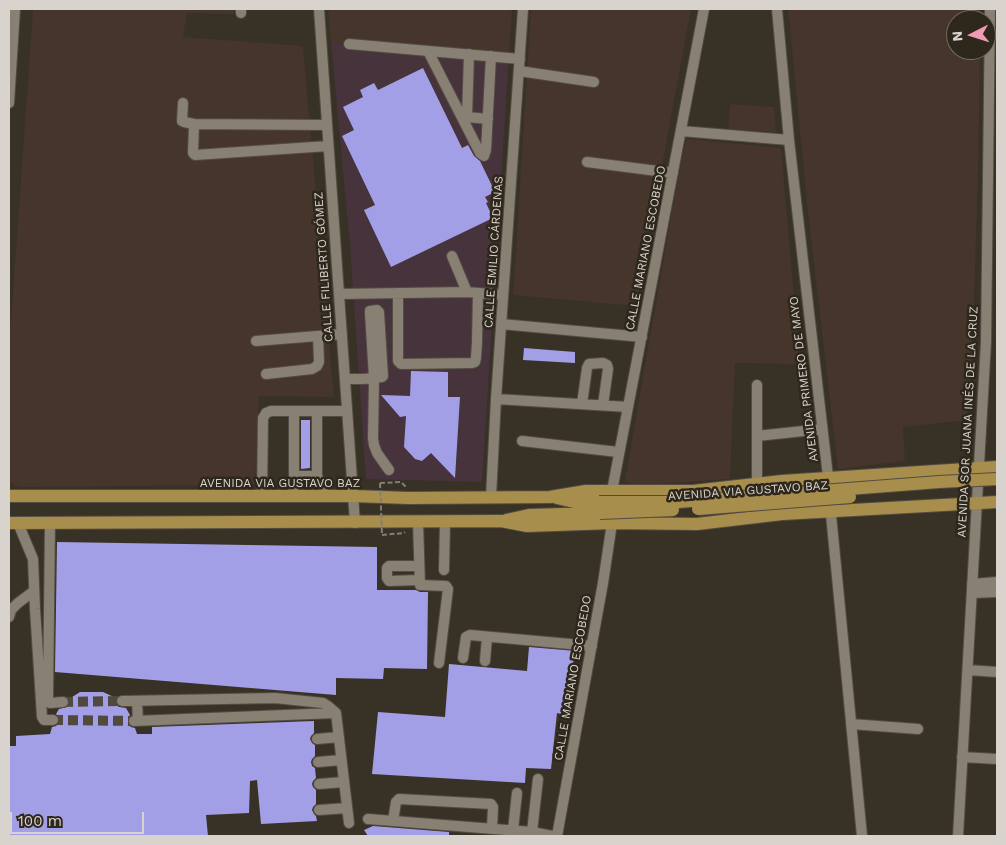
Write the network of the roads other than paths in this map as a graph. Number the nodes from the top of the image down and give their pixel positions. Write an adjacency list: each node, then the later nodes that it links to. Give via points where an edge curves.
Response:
1 (15, 9): 14 (street)
2 (319, 9): 19 (street, CALLE FILIBERTO GÓMEZ)
3 (523, 9): 11 (street, CALLE EMILIO CÁRDENAS)
4 (704, 9): 20 (street, CALLE MARIANO ESCOBEDO)
5 (777, 9): 22 (street, AVENIDA PRIMERO DE MAYO)
6 (990, 9): 21 (street, AVENIDA SOR JUANA INÉS DE LA CRUZ)
7 (350, 44): 8 (street)
8 (428, 51): 9 (street); 17 (street)
9 (469, 54): 10 (street); 17 (street)
10 (492, 56): 11 (street); 16 (street)
11 (520, 59): 12 (street, CALLE EMILIO CÁRDENAS)
12 (519, 71): 13 (street); 31 (street, CALLE EMILIO CÁRDENAS)
13 (594, 82)
14 (9, 103)
15 (183, 103): 18 (street, via 182,121)
16 (488, 119): 17 (street); 17 (street, via 484,156)
17 (467, 122)
18 (194, 124): 19 (street); 23 (street, via 195,156)
19 (326, 125): 23 (street, CALLE FILIBERTO GÓMEZ)
20 (681, 131): 22 (street); 25 (street, CALLE MARIANO ESCOBEDO)
21 (993, 134): 37 (street, AVENIDA SOR JUANA INÉS DE LA CRUZ)
22 (789, 140): 50 (street, AVENIDA PRIMERO DE MAYO)
23 (328, 146): 30 (street, CALLE FILIBERTO GÓMEZ)
24 (587, 162): 25 (street)
25 (673, 173): 35 (street, CALLE MARIANO ESCOBEDO)
26 (452, 256): 28 (street)
27 (398, 292): 28 (street); 29 (street, via 398,362 401,364 475,362); 30 (street)
28 (467, 292): 29 (street)
29 (478, 293): 31 (street)
30 (339, 294): 33 (street, CALLE FILIBERTO GÓMEZ)
31 (503, 295): 32 (street, CALLE EMILIO CÁRDENAS)
32 (501, 324): 35 (street); 43 (street, CALLE EMILIO CÁRDENAS)
33 (342, 334): 34 (street); 41 (street, CALLE FILIBERTO GÓMEZ)
34 (318, 336): 36 (street); 39 (street, via 317,366)
35 (642, 337): 46 (street, CALLE MARIANO ESCOBEDO)
36 (256, 341)
37 (986, 342): 38 (street); 55 (street, AVENIDA SOR JUANA INÉS DE LA CRUZ)
38 (997, 343)
39 (266, 374)
40 (374, 378): 40 (street, via 383,375 378,310 370,313); 41 (street); 56 (street, via 374,445)
41 (345, 379): 49 (street, CALLE FILIBERTO GÓMEZ)
42 (757, 385): 51 (street)
43 (496, 399): 44 (street); 71 (street, CALLE EMILIO CÁRDENAS)
44 (582, 404): 45 (street); 45 (street, via 589,364 603,363 608,369)
45 (604, 405): 46 (street)
46 (628, 407): 53 (street, CALLE MARIANO ESCOBEDO)
47 (294, 411): 48 (street); 57 (street); 66 (street, via 271,411 263,418)
48 (317, 411): 49 (street); 58 (street)
49 (347, 411): 69 (street, CALLE FILIBERTO GÓMEZ)
50 (822, 429): 51 (street); 59 (street, AVENIDA PRIMERO DE MAYO)
51 (757, 436): 62 (street)
52 (522, 441): 53 (street)
53 (618, 452): 64 (street, CALLE MARIANO ESCOBEDO)
54 (997, 467): 55 (main road, AVENIDA VIA GUSTAVO BAZ)
55 (978, 468): 59 (main road, AVENIDA VIA GUSTAVO BAZ); 73 (street, AVENIDA SOR JUANA INÉS DE LA CRUZ)
56 (389, 470)
57 (294, 476): 58 (street); 67 (street)
58 (317, 476): 68 (street)
59 (828, 478): 61 (main road, AVENIDA VIA GUSTAVO BAZ); 75 (street, AVENIDA PRIMERO DE MAYO)
60 (997, 479): 74 (main road, AVENIDA VIA GUSTAVO BAZ, bridge)
61 (782, 481): 62 (main road, AVENIDA VIA GUSTAVO BAZ); 76 (main road, via 790,494 790,501 787,511)
62 (757, 484): 64 (main road, AVENIDA VIA GUSTAVO BAZ, via 693,491)
63 (997, 487): 74 (main road, AVENIDA VIA GUSTAVO BAZ, bridge, via 687,510)
64 (612, 491): 70 (main road, AVENIDA VIA GUSTAVO BAZ)
65 (9, 496): 66 (main road, AVENIDA VIA GUSTAVO BAZ)
66 (262, 496): 67 (main road, AVENIDA VIA GUSTAVO BAZ)
67 (294, 496): 68 (main road, AVENIDA VIA GUSTAVO BAZ)
68 (328, 496): 69 (main road, AVENIDA VIA GUSTAVO BAZ)
69 (353, 496): 71 (main road, AVENIDA VIA GUSTAVO BAZ); 82 (street, CALLE FILIBERTO GÓMEZ)
70 (550, 496): 71 (main road, AVENIDA VIA GUSTAVO BAZ); 74 (main road, AVENIDA VIA GUSTAVO BAZ)
71 (491, 497)
72 (997, 502): 73 (main road, AVENIDA VIA GUSTAVO BAZ)
73 (977, 503): 75 (main road, AVENIDA VIA GUSTAVO BAZ); 88 (street, AVENIDA SOR JUANA INÉS DE LA CRUZ)
74 (600, 507): 77 (main road, AVENIDA VIA GUSTAVO BAZ)
75 (831, 511): 76 (main road, AVENIDA VIA GUSTAVO BAZ); 106 (street, AVENIDA PRIMERO DE MAYO)
76 (782, 514): 83 (main road, AVENIDA VIA GUSTAVO BAZ, via 697,524)
77 (502, 521): 79 (main road, AVENIDA VIA GUSTAVO BAZ); 83 (main road, AVENIDA VIA GUSTAVO BAZ, via 527,526)
78 (418, 522): 79 (main road, AVENIDA VIA GUSTAVO BAZ); 82 (main road, AVENIDA VIA GUSTAVO BAZ); 84 (street)
79 (445, 522): 85 (street)
80 (14, 523): 81 (main road, AVENIDA VIA GUSTAVO BAZ); 89 (street, via 33,560)
81 (50, 523): 82 (main road, AVENIDA VIA GUSTAVO BAZ); 102 (street, via 48,702)
82 (355, 523)
83 (612, 523): 93 (street, CALLE MARIANO ESCOBEDO)
84 (419, 566): 86 (street); 86 (street, via 388,567 387,578 390,581)
85 (444, 570)
86 (419, 580): 96 (street, via 422,586 448,588)
87 (997, 582): 88 (street)
88 (972, 589): 90 (street); 97 (street, AVENIDA SOR JUANA INÉS DE LA CRUZ)
89 (34, 591): 91 (street, via 11,610); 105 (street, via 42,717)
90 (997, 592)
91 (9, 617)
92 (487, 637): 93 (street); 94 (street, via 467,636); 95 (street)
93 (592, 646): 127 (street, CALLE MARIANO ESCOBEDO)
94 (463, 658)
95 (485, 661)
96 (439, 663)
97 (968, 670): 98 (street); 110 (street, AVENIDA SOR JUANA INÉS DE LA CRUZ)
98 (997, 672)
99 (253, 698): 100 (street); 103 (street, via 323,703); 104 (street)
100 (136, 700): 101 (street); 104 (street, via 136,721)
101 (122, 701)
102 (63, 702)
103 (336, 713): 104 (street); 108 (street)
104 (254, 716)
105 (53, 720)
106 (851, 724): 107 (street); 128 (street, AVENIDA PRIMERO DE MAYO)
107 (918, 729)
108 (339, 737): 109 (street); 112 (street)
109 (317, 739)
110 (962, 758): 111 (street); 129 (street, AVENIDA SOR JUANA INÉS DE LA CRUZ)
111 (997, 759)
112 (342, 760): 113 (street); 115 (street)
113 (318, 762)
114 (538, 779): 125 (street)
115 (344, 782): 116 (street); 118 (street)
116 (319, 784)
117 (516, 792): 124 (street)
118 (347, 808): 119 (street); 122 (street)
119 (320, 810)
120 (368, 818): 121 (street)
121 (393, 821): 123 (street); 123 (street, via 398,799 491,804)
122 (349, 823)
123 (492, 829): 124 (street)
124 (513, 830): 125 (street)
125 (532, 832): 126 (street)
126 (552, 836)
127 (557, 836)
128 (862, 836)
129 (958, 836)

